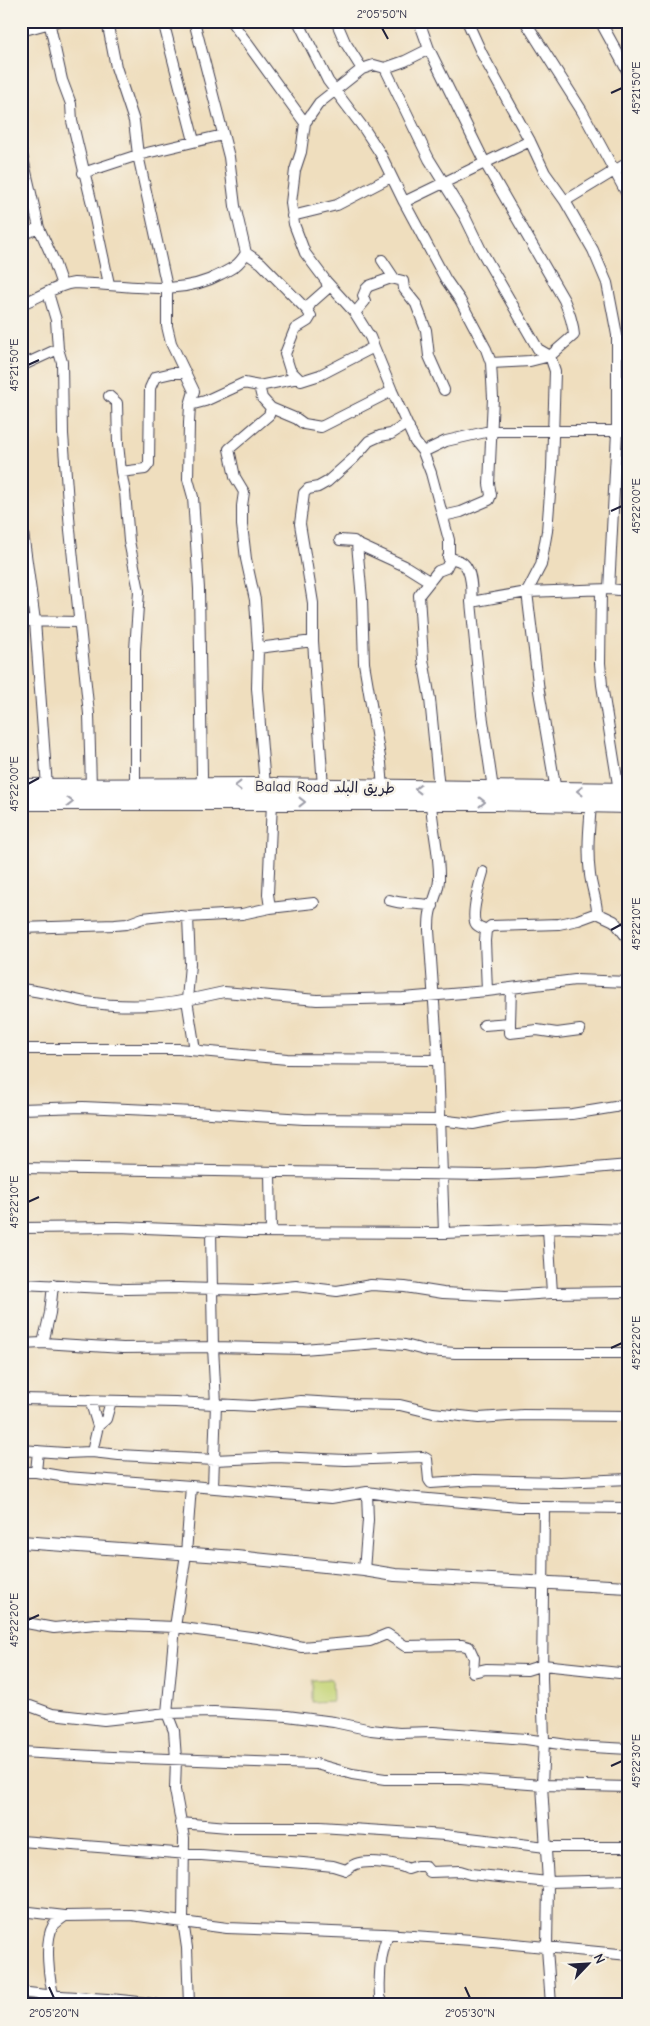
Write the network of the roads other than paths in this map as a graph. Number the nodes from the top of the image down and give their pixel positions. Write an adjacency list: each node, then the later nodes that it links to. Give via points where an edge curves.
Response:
1 (107, 21): 23 (street, via 116,66 134,121)
2 (163, 21): 20 (street)
3 (194, 21): 19 (street)
4 (232, 21): 18 (street)
5 (298, 21): 17 (street)
6 (336, 21): 15 (street)
7 (419, 21): 13 (street)
8 (467, 21): 21 (street)
9 (525, 21): 26 (street, via 582,111)
10 (600, 21): 16 (street)
11 (52, 22): 12 (street); 27 (street)
12 (21, 31)
13 (429, 49): 14 (street); 25 (street)
14 (385, 68): 15 (street, via 374,65); 30 (street)
15 (362, 69): 17 (street)
16 (629, 74)
17 (335, 91): 18 (street, via 319,103); 29 (street, via 380,153)
18 (305, 123): 34 (street, via 292,188)
19 (223, 135): 20 (street); 37 (street)
20 (194, 141): 23 (street)
21 (530, 141): 25 (street); 32 (street, via 545,174)
22 (21, 150): 28 (street)
23 (138, 155): 27 (street); 43 (street)
24 (629, 162): 26 (street)
25 (485, 163): 30 (street); 50 (street, via 570,313 574,335)
26 (613, 171): 31 (street); 32 (street)
27 (83, 173): 41 (street)
28 (24, 174): 35 (street)
29 (391, 177): 33 (street); 34 (street, via 337,206)
30 (443, 183): 33 (street); 50 (street, via 538,349)
31 (629, 198)
32 (565, 201): 65 (street, via 593,250 612,303 617,335)
33 (404, 202): 51 (street, via 460,300)
34 (292, 216): 40 (street, via 305,253)
35 (39, 228): 36 (street); 42 (street)
36 (21, 234)
37 (246, 253): 43 (street, via 241,263 202,284 186,288); 46 (street, via 261,263)
38 (382, 260): 39 (street)
39 (394, 278): 47 (street, via 366,289 364,301); 56 (street, via 403,281 404,289 416,304 426,330 430,356)
40 (326, 281): 46 (street, via 328,288); 47 (street)
41 (108, 284): 42 (street); 43 (street)
42 (62, 286): 44 (street)
43 (167, 287): 53 (street, via 167,326)
44 (48, 293): 45 (street); 49 (street, via 56,320)
45 (21, 304)
46 (307, 310): 54 (street, via 311,316 295,329 285,354 290,370)
47 (354, 313): 48 (street)
48 (374, 347): 54 (street, via 320,375 301,381); 57 (street)
49 (58, 349): 52 (street); 80 (street, via 62,362 63,434)
50 (550, 356): 51 (street, via 530,361); 63 (street, via 555,372)
51 (491, 363): 62 (street, via 493,398)
52 (21, 366)
53 (186, 373): 59 (street, via 194,391); 67 (street, via 154,377 150,395 149,464 145,468)
54 (298, 378): 55 (street)
55 (260, 386): 59 (street, via 244,382); 60 (street, via 262,398)
56 (444, 390)
57 (392, 391): 60 (street, via 321,427 304,424); 61 (street)
58 (109, 396): 67 (street, via 117,403)
59 (190, 405): 83 (street, via 188,479 194,497 199,589)
60 (271, 408): 82 (street, via 270,415 228,449 235,477 244,492 242,525 255,600)
61 (409, 427): 66 (street); 81 (street, via 405,425 391,434 369,441 327,482 308,489 304,494 300,524 313,603)
62 (490, 431): 63 (street); 66 (street, via 446,441); 68 (street, via 489,500 468,510)
63 (552, 431): 65 (street); 76 (street, via 547,530 541,565)
64 (629, 431): 65 (street)
65 (617, 432): 74 (street)
66 (423, 452): 68 (street)
67 (120, 472): 88 (street, via 139,590 134,650)
68 (443, 516): 72 (street, via 449,540)
69 (21, 518): 79 (street)
70 (340, 540): 71 (street)
71 (357, 544): 73 (street, via 405,566); 90 (street, via 364,663)
72 (448, 557): 73 (street, via 446,568 438,571); 77 (street, via 466,567 472,586)
73 (429, 582): 94 (street, via 419,595 423,659 430,699)
74 (605, 590): 75 (street); 76 (street); 93 (street, via 602,685)
75 (629, 591)
76 (526, 592): 77 (street); 92 (street)
77 (471, 602): 91 (street)
78 (21, 621): 79 (street)
79 (35, 621): 80 (street); 86 (street)
80 (79, 622): 87 (street, via 89,714)
81 (313, 641): 82 (street); 89 (street)
82 (258, 648): 84 (street, via 257,688)
83 (201, 786): 84 (highway, Balad Road طريق البلد, one-way to 83); 88 (highway, Balad Road طريق البلد)
84 (265, 786): 89 (highway, Balad Road طريق البلد)
85 (21, 787): 86 (highway, Balad Road طريق البلد)
86 (46, 787): 87 (highway, Balad Road طريق البلد)
87 (91, 787): 88 (highway, Balad Road طريق البلد)
88 (135, 787)
89 (323, 787): 90 (highway, Balad Road طريق البلد)
90 (383, 789): 94 (highway, Balad Road طريق البلد, one-way to 90)
91 (493, 789): 92 (highway, Balad Road طريق البلد); 94 (highway, Balad Road طريق البلد)
92 (556, 791): 93 (highway, Balad Road طريق البلد, one-way to 92)
93 (624, 791)
94 (435, 796): 96 (highway, Balad Road طريق البلد, one-way to 94); 97 (highway, Balad Road طريق البلد, one-way to 97); 102 (street, via 432,822 439,881)
95 (21, 802): 96 (highway, Balad Road طريق البلد, one-way to 96)
96 (272, 802): 103 (street)
97 (591, 805): 98 (highway, Balad Road طريق البلد); 104 (street, via 587,845)
98 (629, 805)
99 (484, 872): 107 (street, via 474,918 478,926)
100 (389, 900): 102 (street)
101 (314, 903): 103 (street)
102 (433, 906): 113 (street, via 429,930)
103 (270, 908): 105 (street, via 242,914)
104 (596, 913): 107 (street, via 565,923 494,926); 108 (street, via 614,921)
105 (188, 917): 106 (street, via 143,918 116,925); 114 (street, via 190,964)
106 (21, 928)
107 (486, 930): 112 (street)
108 (629, 940)
109 (629, 982): 110 (street, via 575,980)
110 (511, 988): 112 (street); 115 (street)
111 (21, 989): 114 (street, via 86,1002 146,1005)
112 (487, 991): 113 (street)
113 (433, 996): 114 (street, via 317,1000 224,992); 120 (street)
114 (187, 1000): 119 (street)
115 (510, 1023): 116 (street); 117 (street, via 510,1033)
116 (484, 1025)
117 (580, 1030)
118 (21, 1049): 119 (street)
119 (194, 1050): 120 (street, via 287,1059)
120 (438, 1060): 123 (street)
121 (629, 1102): 123 (street, via 572,1114 508,1117 473,1124)
122 (21, 1108): 123 (street, via 83,1107 304,1120)
123 (439, 1120): 127 (street)
124 (629, 1165): 127 (street, via 535,1173)
125 (21, 1168): 126 (street)
126 (270, 1172): 127 (street); 132 (street)
127 (441, 1175): 133 (street)
128 (21, 1228): 131 (street, via 118,1227)
129 (548, 1229): 130 (street); 133 (street); 138 (street)
130 (629, 1230)
131 (212, 1231): 132 (street); 136 (street)
132 (272, 1232): 133 (street)
133 (444, 1233)
134 (21, 1284): 135 (street)
135 (53, 1285): 136 (street); 139 (street)
136 (213, 1289): 138 (street, via 255,1290 296,1286 337,1291 371,1285 506,1296); 141 (street)
137 (629, 1292): 138 (street)
138 (552, 1293)
139 (43, 1342): 140 (street); 141 (street, via 123,1348)
140 (21, 1344)
141 (213, 1347): 142 (street, via 303,1349 378,1343 455,1353); 146 (street)
142 (629, 1353)
143 (21, 1399): 144 (street)
144 (90, 1400): 145 (street); 148 (street)
145 (111, 1400): 146 (street); 148 (street, via 106,1418)
146 (216, 1404): 147 (street, via 253,1406 301,1401 400,1405 433,1413 480,1418); 152 (street)
147 (629, 1416)
148 (98, 1426): 151 (street)
149 (21, 1450): 150 (street)
150 (38, 1451): 151 (street); 154 (street)
151 (92, 1452): 152 (street)
152 (215, 1460): 155 (street, via 422,1457 427,1459 431,1483); 157 (street)
153 (21, 1472): 154 (street)
154 (36, 1472): 156 (street)
155 (629, 1479)
156 (191, 1486): 157 (street); 162 (street)
157 (213, 1487): 158 (street, via 331,1498)
158 (367, 1492): 159 (street); 163 (street)
159 (544, 1507): 160 (street); 164 (street)
160 (629, 1508)
161 (21, 1542): 162 (street)
162 (186, 1554): 163 (street); 167 (street)
163 (364, 1570): 164 (street, via 395,1575)
164 (543, 1584): 165 (street); 168 (street)
165 (629, 1587)
166 (21, 1622): 167 (street, via 54,1628 96,1624)
167 (175, 1627): 168 (street, via 302,1647 370,1641 387,1634 406,1646 468,1647 474,1658 473,1672 486,1669 527,1670); 171 (street)
168 (543, 1665): 169 (street); 172 (street)
169 (629, 1674)
170 (21, 1706): 171 (street, via 52,1714 104,1720)
171 (167, 1713): 172 (street, via 287,1716 371,1730); 175 (street, via 174,1731)
172 (544, 1741): 173 (street, via 574,1746); 176 (street)
173 (629, 1748)
174 (21, 1752): 175 (street)
175 (176, 1758): 176 (street, via 316,1764 386,1779 461,1779); 178 (street, via 175,1790)
176 (542, 1785): 177 (street); 180 (street)
177 (629, 1787)
178 (180, 1822): 180 (street, via 228,1827 320,1827 445,1835); 182 (street)
179 (21, 1841): 182 (street)
180 (546, 1847): 181 (street); 184 (street)
181 (629, 1847)
182 (184, 1854): 184 (street, via 318,1864 346,1870 358,1863 399,1864 408,1869 425,1866 430,1872 460,1871); 187 (street)
183 (629, 1880): 184 (street)
184 (548, 1882): 189 (street)
185 (21, 1911): 186 (street)
186 (65, 1916): 187 (street, via 131,1915); 192 (street, via 52,1927 50,1936 48,1960)
187 (183, 1921): 188 (street, via 227,1928); 194 (street)
188 (388, 1935): 189 (street); 195 (street, via 380,1967)
189 (547, 1948): 190 (street); 196 (street)
190 (629, 1955)
191 (21, 1992): 192 (street)
192 (54, 1997): 193 (street, via 141,2001)
193 (158, 2005)
194 (189, 2005)
195 (381, 2005)
196 (551, 2005)

